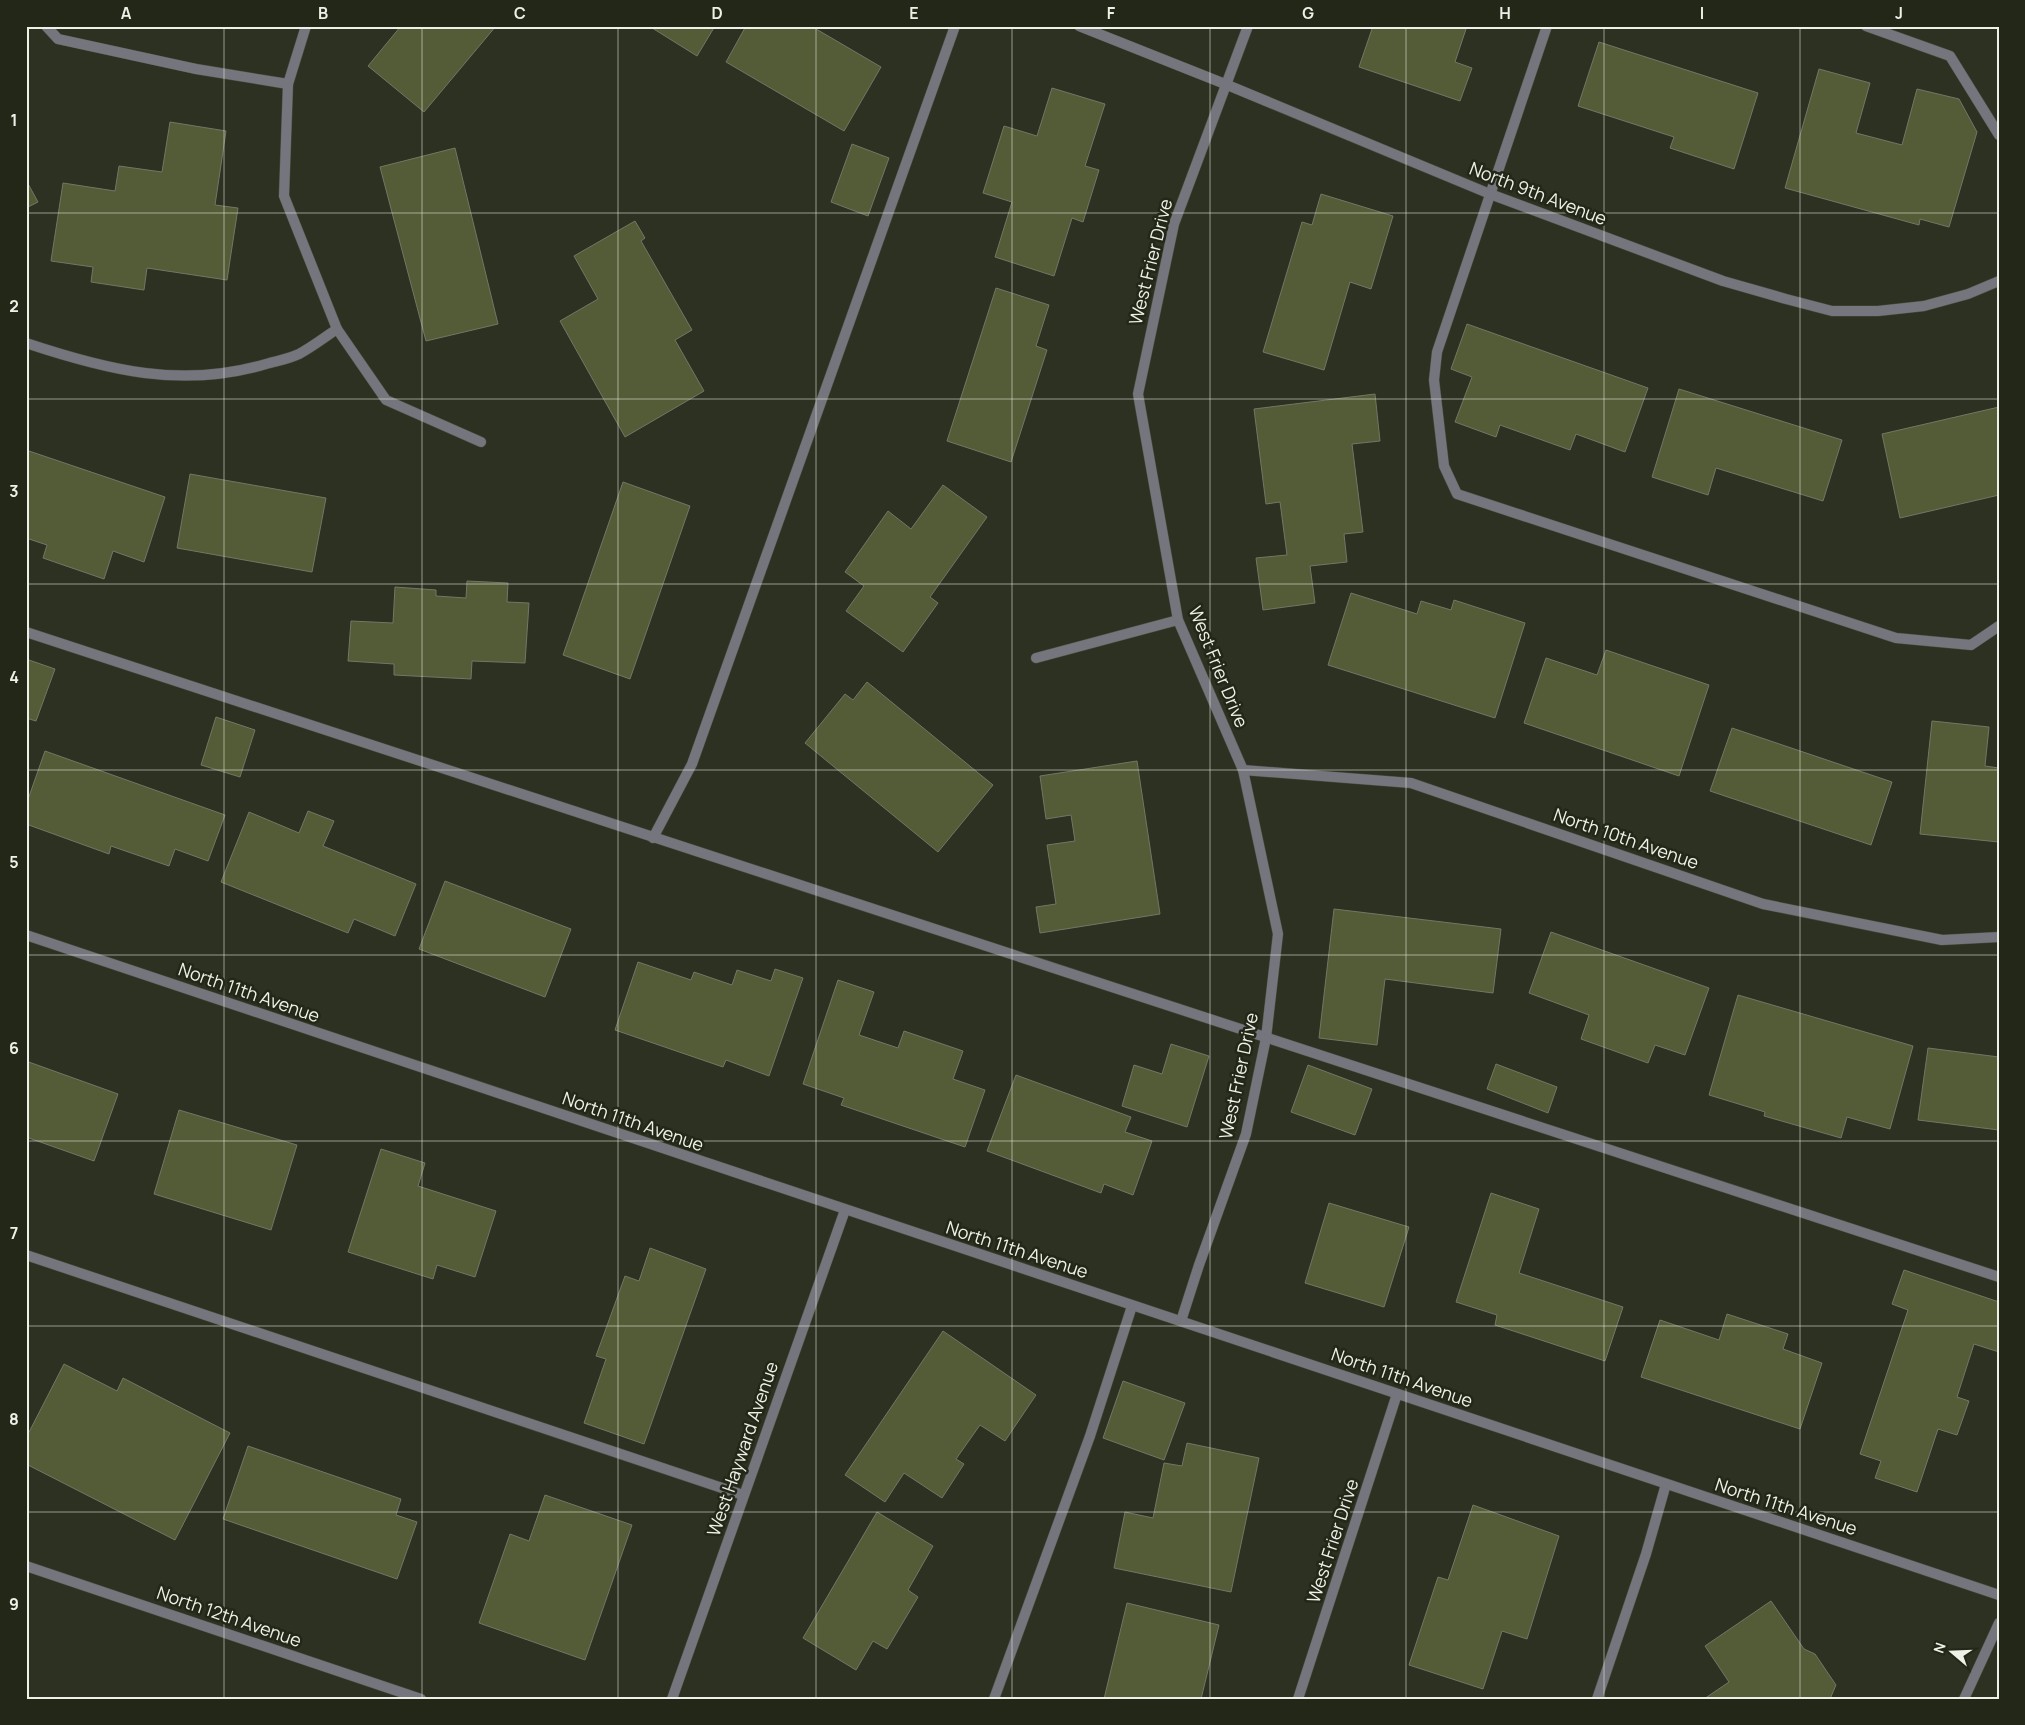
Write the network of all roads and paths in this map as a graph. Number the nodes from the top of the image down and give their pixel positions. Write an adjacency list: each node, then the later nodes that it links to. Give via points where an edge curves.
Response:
1 (46, 26): 8 (street, via 58,39 196,69)
2 (306, 26): 8 (street)
3 (955, 26): 21 (street, via 692,764)
4 (1079, 26): 9 (street, North 9th Avenue)
5 (1248, 26): 9 (street, West Frier Drive)
6 (1546, 26): 11 (street)
7 (1866, 26): 10 (street, via 1950,56)
8 (288, 84): 13 (street, via 284,196)
9 (1225, 84): 11 (street, North 9th Avenue); 16 (street, West Frier Drive, via 1174,224 1138,394)
10 (1999, 135)
11 (1490, 194): 12 (street, North 9th Avenue, via 1723,281 1832,311 1924,306 1968,294); 17 (street, via 1437,352 1434,380 1444,466 1457,494 1896,638 1971,645)
12 (1999, 281)
13 (337, 329): 14 (street, via 298,355 248,370 193,377 137,373); 15 (street, via 386,400)
14 (26, 343)
15 (481, 442)
16 (1178, 620): 19 (street); 20 (street, West Frier Drive)
17 (1999, 626)
18 (26, 632): 21 (street)
19 (1036, 658)
20 (1243, 770): 23 (street, North 10th Avenue, via 1411,783 1763,904 1942,940); 24 (street, West Frier Drive, via 1278,934)
21 (653, 838): 24 (street)
22 (26, 935): 25 (street, North 11th Avenue)
23 (1999, 937)
24 (1266, 1038): 27 (street); 29 (street, West Frier Drive, via 1246,1134)
25 (845, 1210): 28 (street, North 11th Avenue); 32 (street, West Hayward Avenue)
26 (26, 1255): 32 (street)
27 (1999, 1277)
28 (1132, 1306): 29 (street, North 11th Avenue); 38 (street, via 1090,1436)
29 (1181, 1321): 30 (street, North 11th Avenue)
30 (1397, 1394): 31 (street, North 11th Avenue); 39 (street, West Frier Drive)
31 (1666, 1484): 34 (street, North 11th Avenue); 40 (street)
32 (743, 1495): 37 (street, West Hayward Avenue)
33 (26, 1566): 36 (street, North 12th Avenue)
34 (1999, 1594)
35 (1999, 1624): 41 (street)
36 (421, 1699)
37 (672, 1699)
38 (994, 1699)
39 (1298, 1699)
40 (1597, 1699)
41 (1964, 1699)

